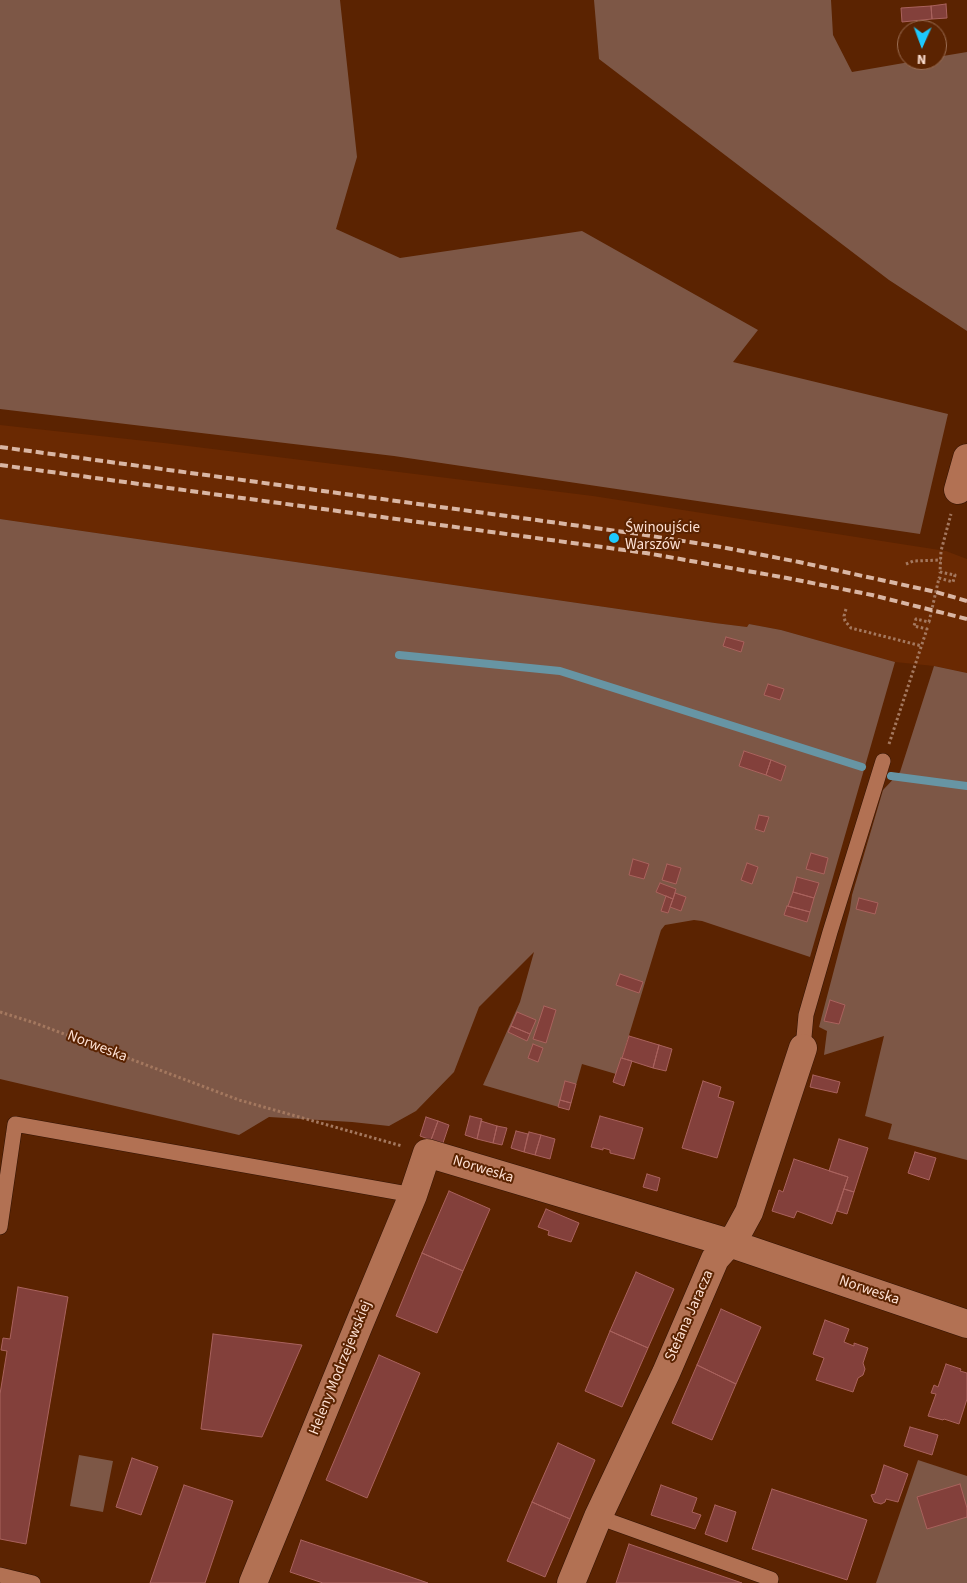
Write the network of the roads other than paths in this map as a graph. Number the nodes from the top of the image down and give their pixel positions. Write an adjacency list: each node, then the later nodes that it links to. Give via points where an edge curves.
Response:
1 (967, 458): 2 (street)
2 (958, 490)
3 (883, 761): 4 (lane, via 806,1015)
4 (803, 1048): 8 (street, Stefana Jaracza, via 749,1212)
5 (427, 1153): 6 (street, Heleny Modrzejewskiej); 8 (street, Norweska)
6 (414, 1195): 7 (lane, via 15,1124); 13 (street, Heleny Modrzejewskiej)
7 (0, 1227)
8 (729, 1243): 9 (street, Norweska); 10 (street, Stefana Jaracza, via 715,1258 666,1373)
9 (967, 1324)
10 (598, 1517): 14 (street, Stefana Jaracza); 15 (lane, via 771,1580)
11 (0, 1575): 12 (lane)
12 (33, 1583)
13 (253, 1583)
14 (571, 1583)
15 (770, 1583)

